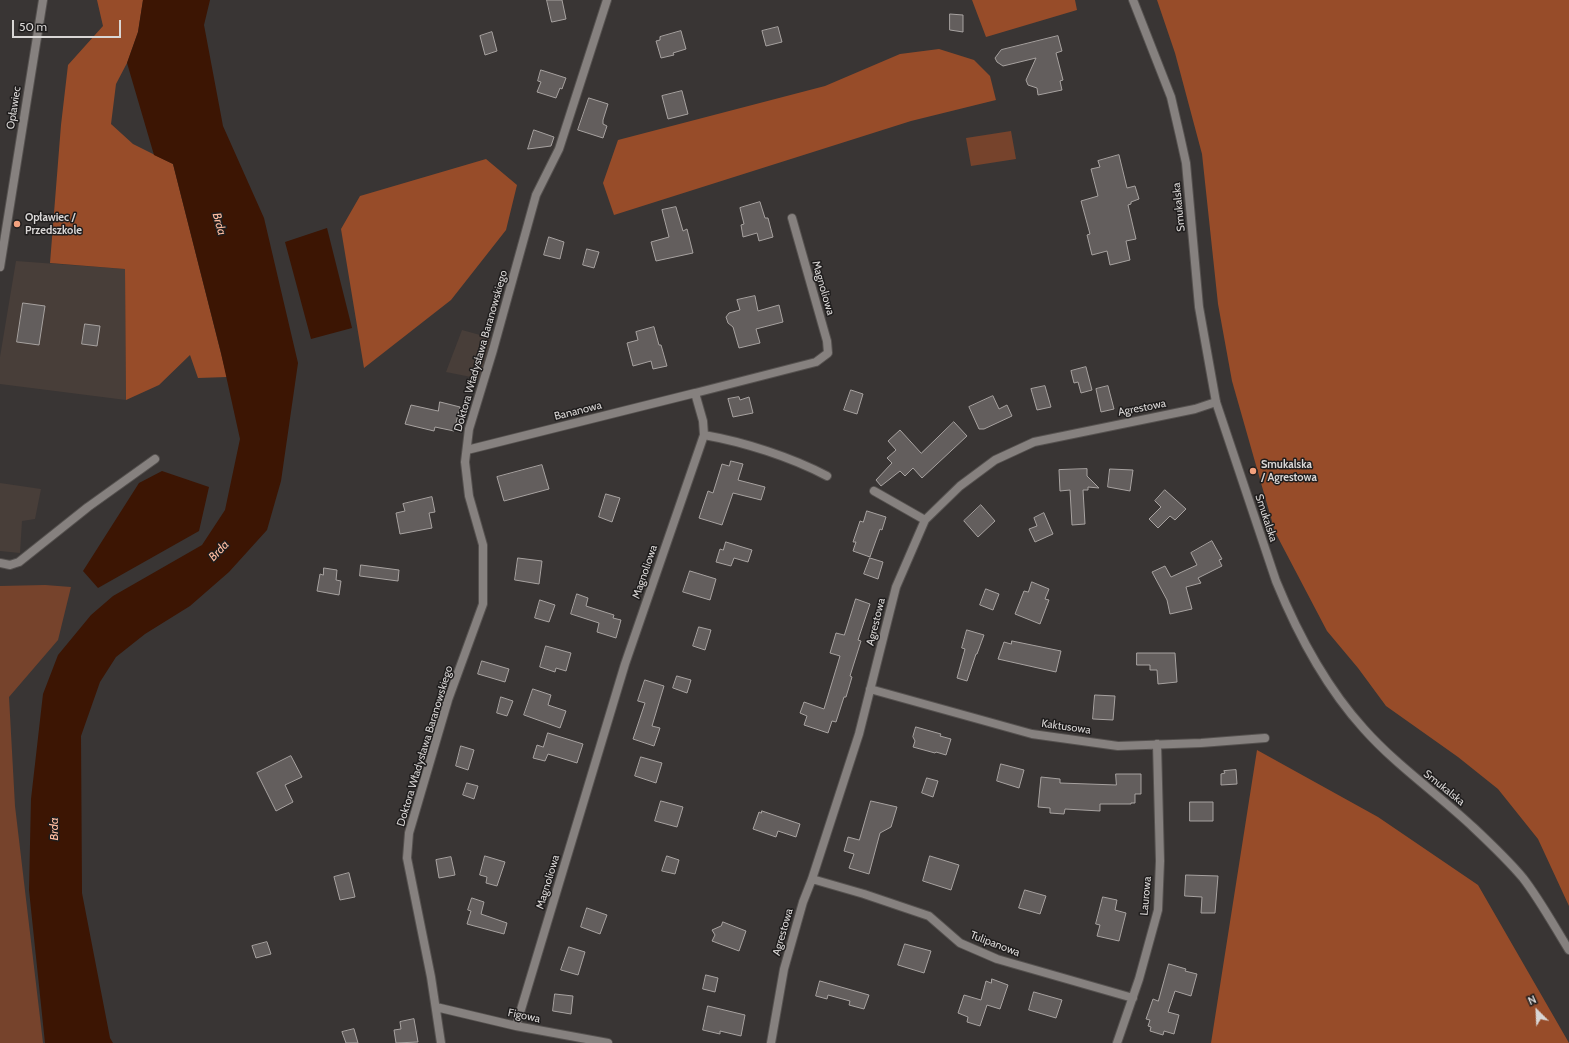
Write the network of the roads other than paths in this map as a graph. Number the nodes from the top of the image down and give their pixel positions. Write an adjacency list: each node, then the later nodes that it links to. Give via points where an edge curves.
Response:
1 (43, 0): 5 (street, Opławiec)
2 (607, 0): 9 (street, Doktora Władysława Baranowskiego, via 559,149 536,195 494,350 469,429)
3 (1133, 0): 7 (street, Smukalska, via 1171,97 1186,163 1199,307)
4 (792, 218): 6 (street, Magnoliowa, via 827,340 828,353 816,362)
5 (0, 267)
6 (695, 393): 8 (street, Magnoliowa); 9 (street, Bananowa)
7 (1216, 402): 13 (street, Agrestowa, via 1195,409 1034,442 994,460 960,486); 19 (street, Smukalska, via 1276,581 1295,626 1317,665 1346,707 1378,744 1408,773 1475,828 1523,878)
8 (704, 435): 11 (street, via 728,439 810,467); 22 (street, Magnoliowa, via 625,664)
9 (467, 450): 21 (street, Doktora Władysława Baranowskiego, via 465,462 469,496 483,545 483,604 448,700 409,833 407,858)
10 (155, 459): 14 (street, via 19,562 10,565)
11 (826, 476)
12 (874, 491): 13 (street)
13 (925, 520): 15 (street, Agrestowa, via 896,587)
14 (0, 563)
15 (870, 689): 17 (street, Kaktusowa, via 1032,734 1118,746); 18 (street, Agrestowa, via 859,734)
16 (1265, 738): 17 (street, Kaktusowa)
17 (1157, 744): 20 (street, Laurowa, via 1160,861 1158,910)
18 (812, 879): 20 (street, Tulipanowa, via 929,916 960,942 997,959); 25 (street, Agrestowa, via 784,969)
19 (1569, 950)
20 (1133, 998): 26 (street, Laurowa)
21 (436, 1007): 22 (street, Figowa); 23 (street, Doktora Władysława Baranowskiego)
22 (516, 1026): 24 (street, Figowa)
23 (442, 1043)
24 (608, 1043)
25 (771, 1043)
26 (1117, 1043)

